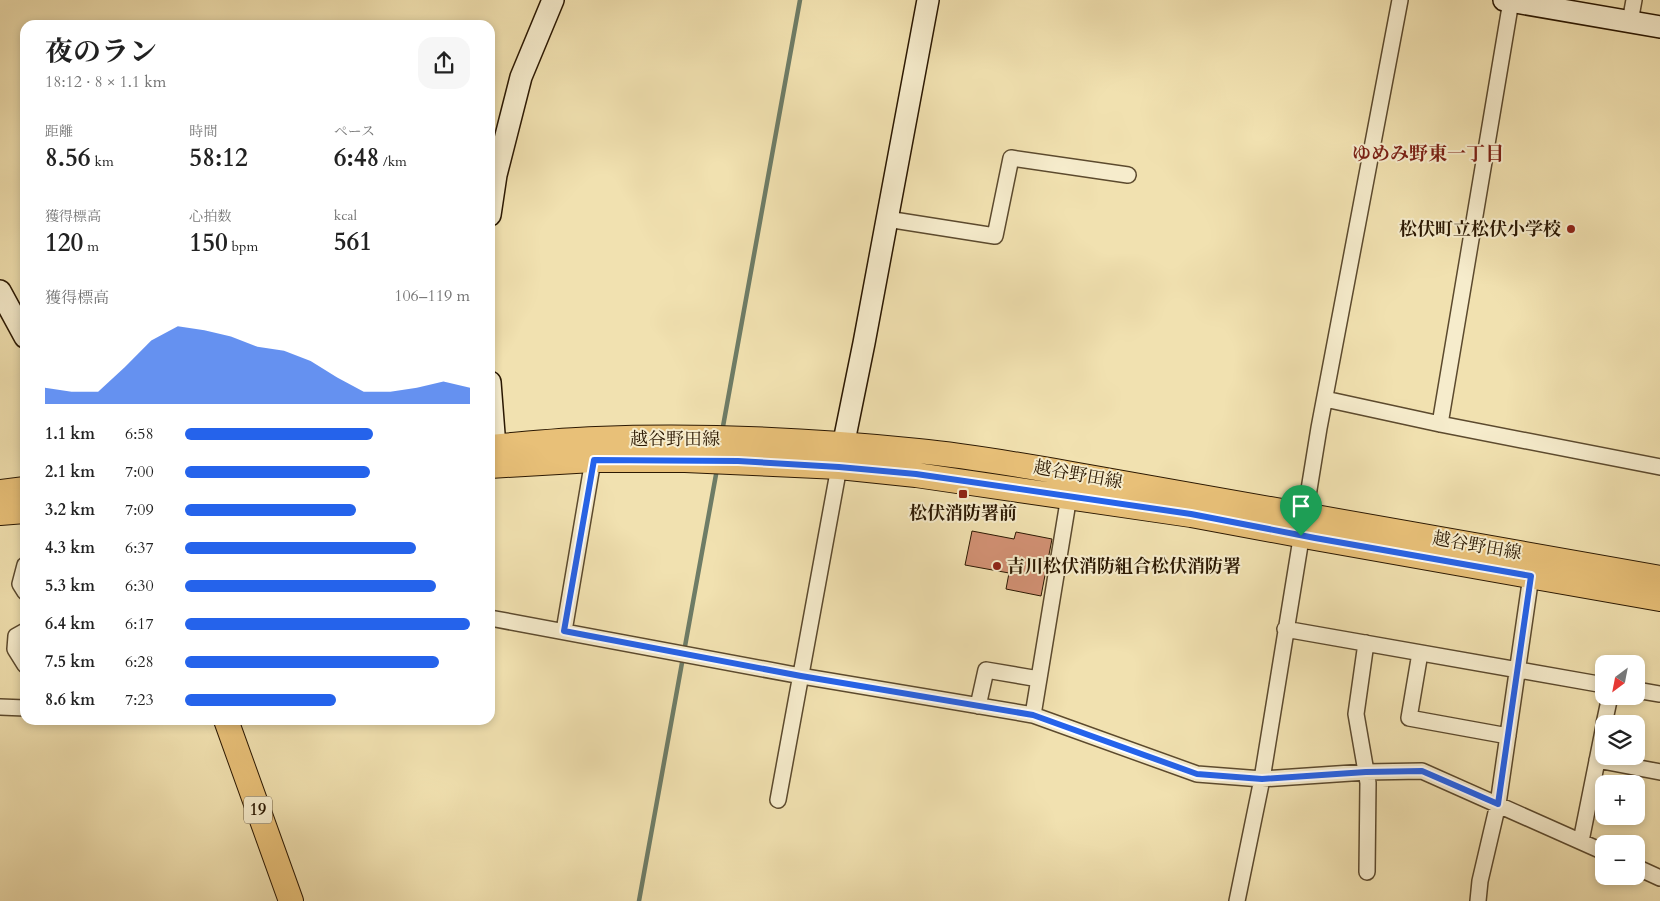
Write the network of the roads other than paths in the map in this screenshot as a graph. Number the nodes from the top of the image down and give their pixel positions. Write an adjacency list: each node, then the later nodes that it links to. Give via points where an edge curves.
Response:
1 (553, 0): 9 (street, via 521,77)
2 (928, 0): 10 (street)
3 (1400, 0): 13 (street)
4 (1634, 0): 6 (street)
5 (1507, 1): 6 (street); 14 (street)
6 (1630, 22): 7 (street)
7 (1660, 28)
8 (1128, 175): 10 (street, via 1011,158 995,236)
9 (495, 182)
10 (887, 219): 17 (street)
11 (0, 291): 12 (street)
12 (20, 328)
13 (1326, 399): 14 (street); 25 (street)
14 (1440, 424): 19 (street)
15 (495, 453): 17 (main road, 越谷野田線, via 596,439 645,438 737,439)
16 (495, 453): 18 (main road, 越谷野田線)
17 (841, 456): 18 (main road, 越谷野田線, via 730,461); 22 (main road, 越谷野田線, via 971,482); 25 (main road, 越谷野田線, via 919,451 984,459); 37 (street)
18 (594, 460): 31 (street)
19 (1660, 467)
20 (20, 490): 21 (main road)
21 (0, 492)
22 (1069, 496): 25 (main road, 越谷野田線); 38 (street)
23 (20, 511): 24 (main road)
24 (0, 513)
25 (1303, 526): 26 (main road, 越谷野田線); 27 (main road, 越谷野田線); 30 (street)
26 (1531, 576): 28 (main road, 越谷野田線); 36 (street)
27 (1660, 578)
28 (1660, 599)
29 (495, 619): 31 (street)
30 (1285, 629): 33 (street); 52 (street)
31 (564, 631): 37 (street)
32 (20, 634): 35 (street, via 16,636 15,649)
33 (1366, 643): 34 (street); 50 (street, via 1356,714)
34 (1420, 653): 36 (street); 47 (street, via 1409,718)
35 (20, 657)
36 (1518, 670): 39 (street); 47 (street)
37 (801, 676): 42 (street); 53 (street)
38 (1039, 679): 42 (street, via 986,670); 45 (street)
39 (1595, 683)
40 (1645, 692): 41 (street)
41 (1660, 694)
42 (978, 706): 45 (street)
43 (0, 707): 44 (street)
44 (20, 708)
45 (1033, 715): 52 (street, via 1197,774)
46 (228, 725): 60 (main road, 19)
47 (1508, 736): 54 (street)
48 (1596, 765): 55 (street)
49 (1623, 765): 51 (street)
50 (1366, 772): 52 (street); 54 (street, via 1422,771); 58 (street)
51 (1660, 772)
52 (1262, 779): 61 (street)
53 (778, 800)
54 (1498, 804): 55 (street); 62 (street)
55 (1581, 841): 56 (street)
56 (1595, 848)
57 (1645, 871): 59 (street)
58 (1367, 872)
59 (1660, 878)
60 (290, 901)
61 (1237, 901)
62 (1478, 901)

